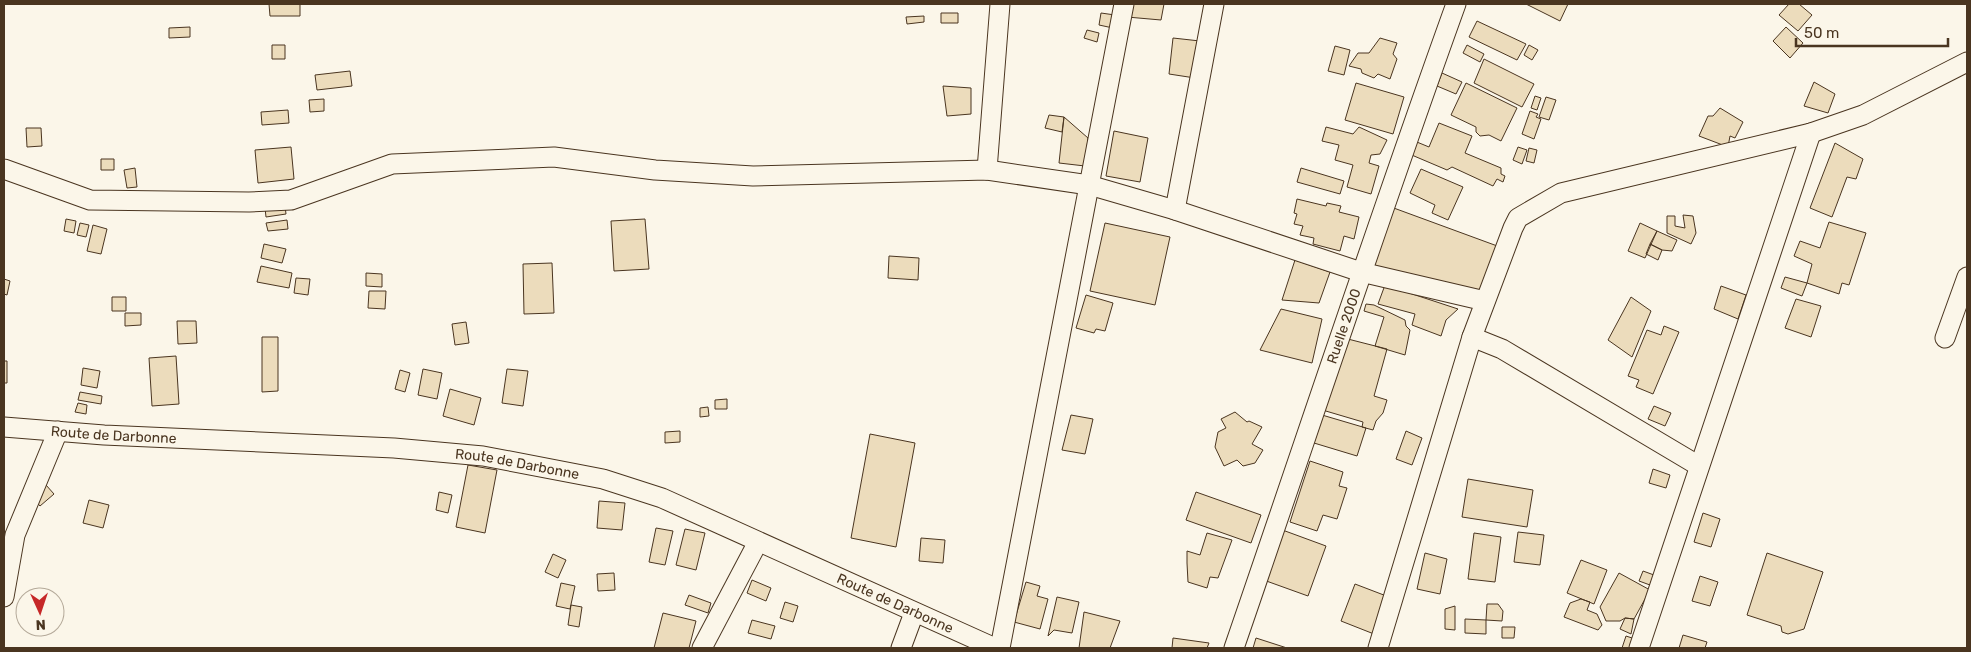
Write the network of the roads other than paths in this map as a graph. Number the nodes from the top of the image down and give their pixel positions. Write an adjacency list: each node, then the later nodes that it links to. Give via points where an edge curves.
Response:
1 (1000, 4): 8 (street)
2 (1124, 4): 9 (street)
3 (1214, 4): 10 (street)
4 (1456, 4): 11 (street, Ruelle 2000)
5 (1967, 62): 6 (street, via 1862,115)
6 (1811, 132): 13 (street, via 1561,193 1518,218); 18 (street)
7 (4, 169): 8 (street, via 90,200 249,202 291,200 392,164 544,157 655,170 753,176)
8 (987, 170): 9 (street)
9 (1089, 185): 10 (street); 25 (street)
10 (1175, 210): 11 (street)
11 (1360, 272): 13 (street); 26 (street, Ruelle 2000)
12 (1967, 277): 15 (street)
13 (1485, 301): 14 (street)
14 (1472, 337): 18 (street, via 1502,349); 27 (street)
15 (1945, 338)
16 (4, 427): 17 (street, Route de Darbonne)
17 (58, 431): 19 (street, Route de Darbonne, via 394,448 483,456 603,479 662,498); 20 (street, via 15,535)
18 (1699, 466): 28 (street)
19 (758, 542): 21 (street, Route de Darbonne); 22 (street)
20 (4, 597)
21 (914, 613): 23 (street); 24 (street, Route de Darbonne)
22 (702, 648)
23 (900, 648)
24 (995, 648)
25 (1000, 648)
26 (1234, 648)
27 (1378, 648)
28 (1639, 648)

